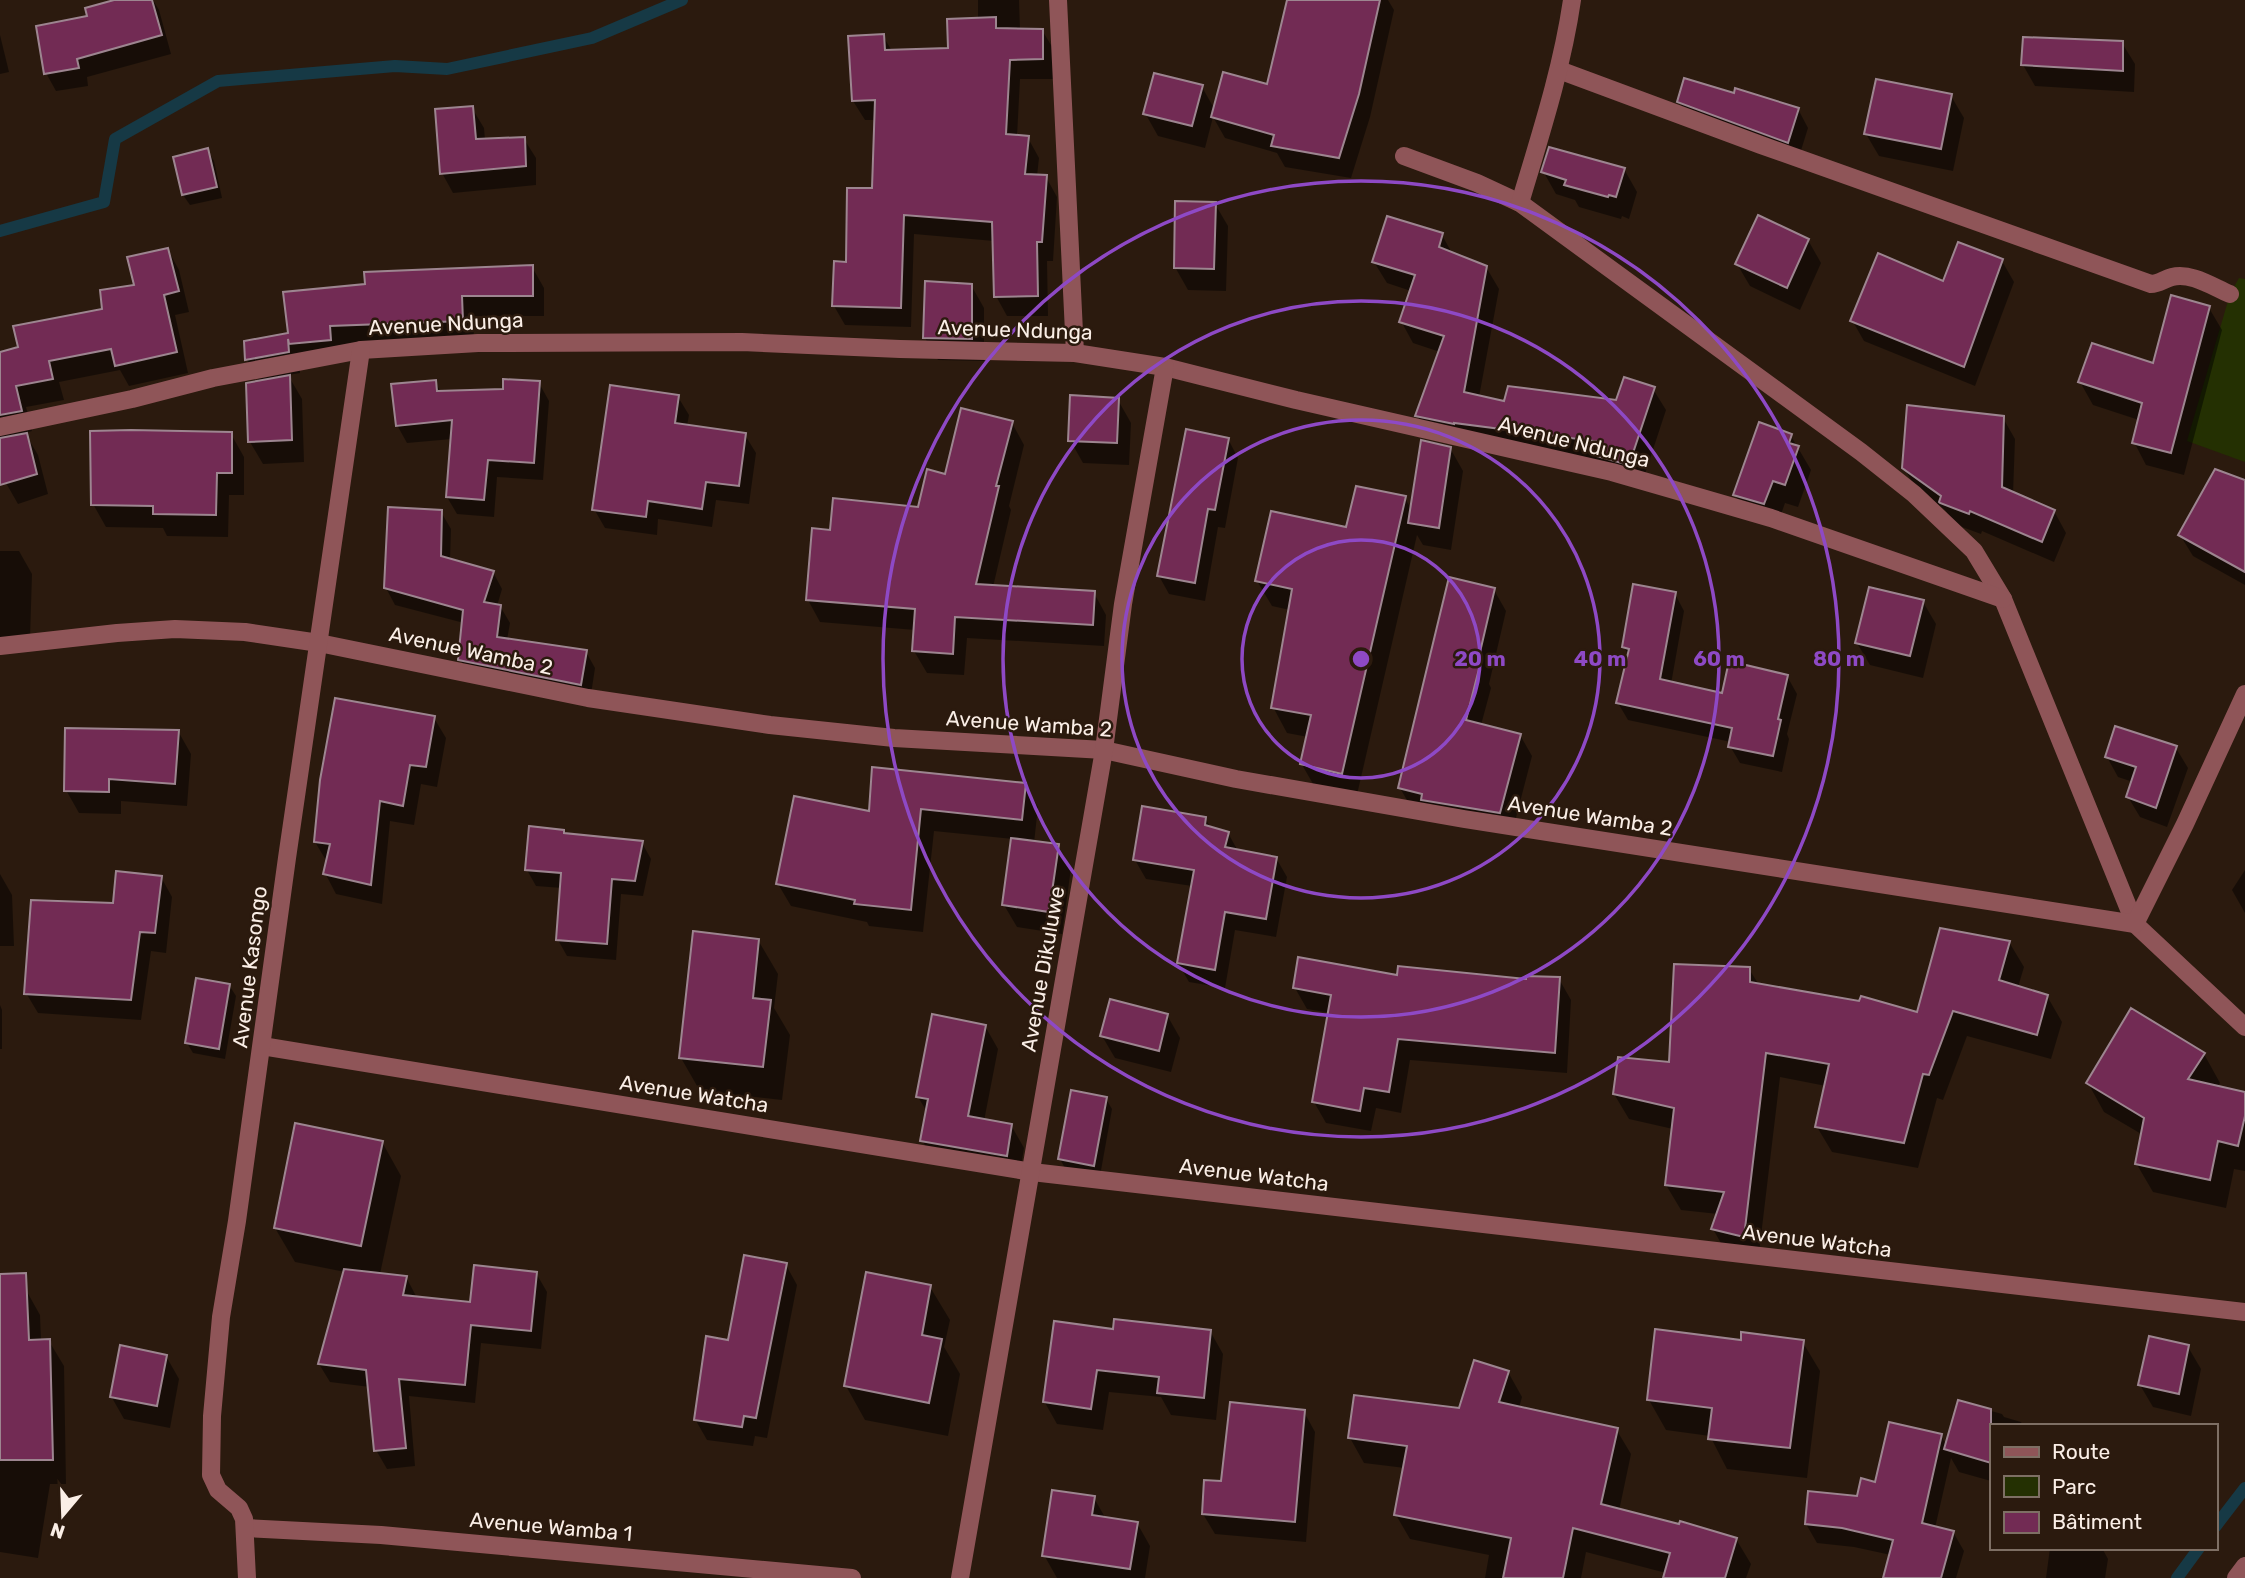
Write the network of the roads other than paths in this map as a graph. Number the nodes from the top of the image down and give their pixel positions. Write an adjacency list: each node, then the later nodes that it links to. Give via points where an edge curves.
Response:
1 (1058, 0): 8 (street)
2 (1573, 0): 3 (street)
3 (1559, 69): 5 (street); 6 (street, via 2151,284 2189,277)
4 (1404, 156): 5 (street)
5 (1520, 203): 11 (street, via 1914,494 1974,551)
6 (2230, 294)
7 (361, 351): 8 (street, Avenue Ndunga, via 478,343 742,342); 10 (street, Avenue Ndunga, via 213,378); 12 (street, Avenue Kasongo)
8 (1075, 353): 9 (street, Avenue Ndunga)
9 (1165, 367): 11 (street, Avenue Ndunga, via 1612,472 1771,518); 15 (street, Avenue Dikuluwe, via 1123,604)
10 (0, 428)
11 (2003, 599): 16 (street)
12 (319, 643): 13 (street, Avenue Wamba 2, via 245,632 175,629); 15 (street, Avenue Wamba 2, via 588,698 770,725 894,738); 18 (street, Avenue Kasongo)
13 (0, 646)
14 (2245, 694): 16 (street)
15 (1104, 750): 16 (street, Avenue Wamba 2, via 1450,817); 19 (street, Avenue Dikuluwe)
16 (2135, 924): 17 (street)
17 (2245, 1027)
18 (262, 1046): 19 (street, Avenue Watcha); 21 (street, Avenue Kasongo, via 221,1317 212,1416 211,1475 219,1490 239,1508)
19 (1032, 1172): 20 (street, Avenue Watcha); 25 (street, Avenue Dikuluwe)
20 (2245, 1312)
21 (246, 1528): 23 (street, Avenue Kasongo); 24 (street, Avenue Wamba 1, via 381,1535)
22 (2245, 1566): 26 (street)
23 (247, 1578)
24 (852, 1578)
25 (960, 1578)
26 (2236, 1578)

